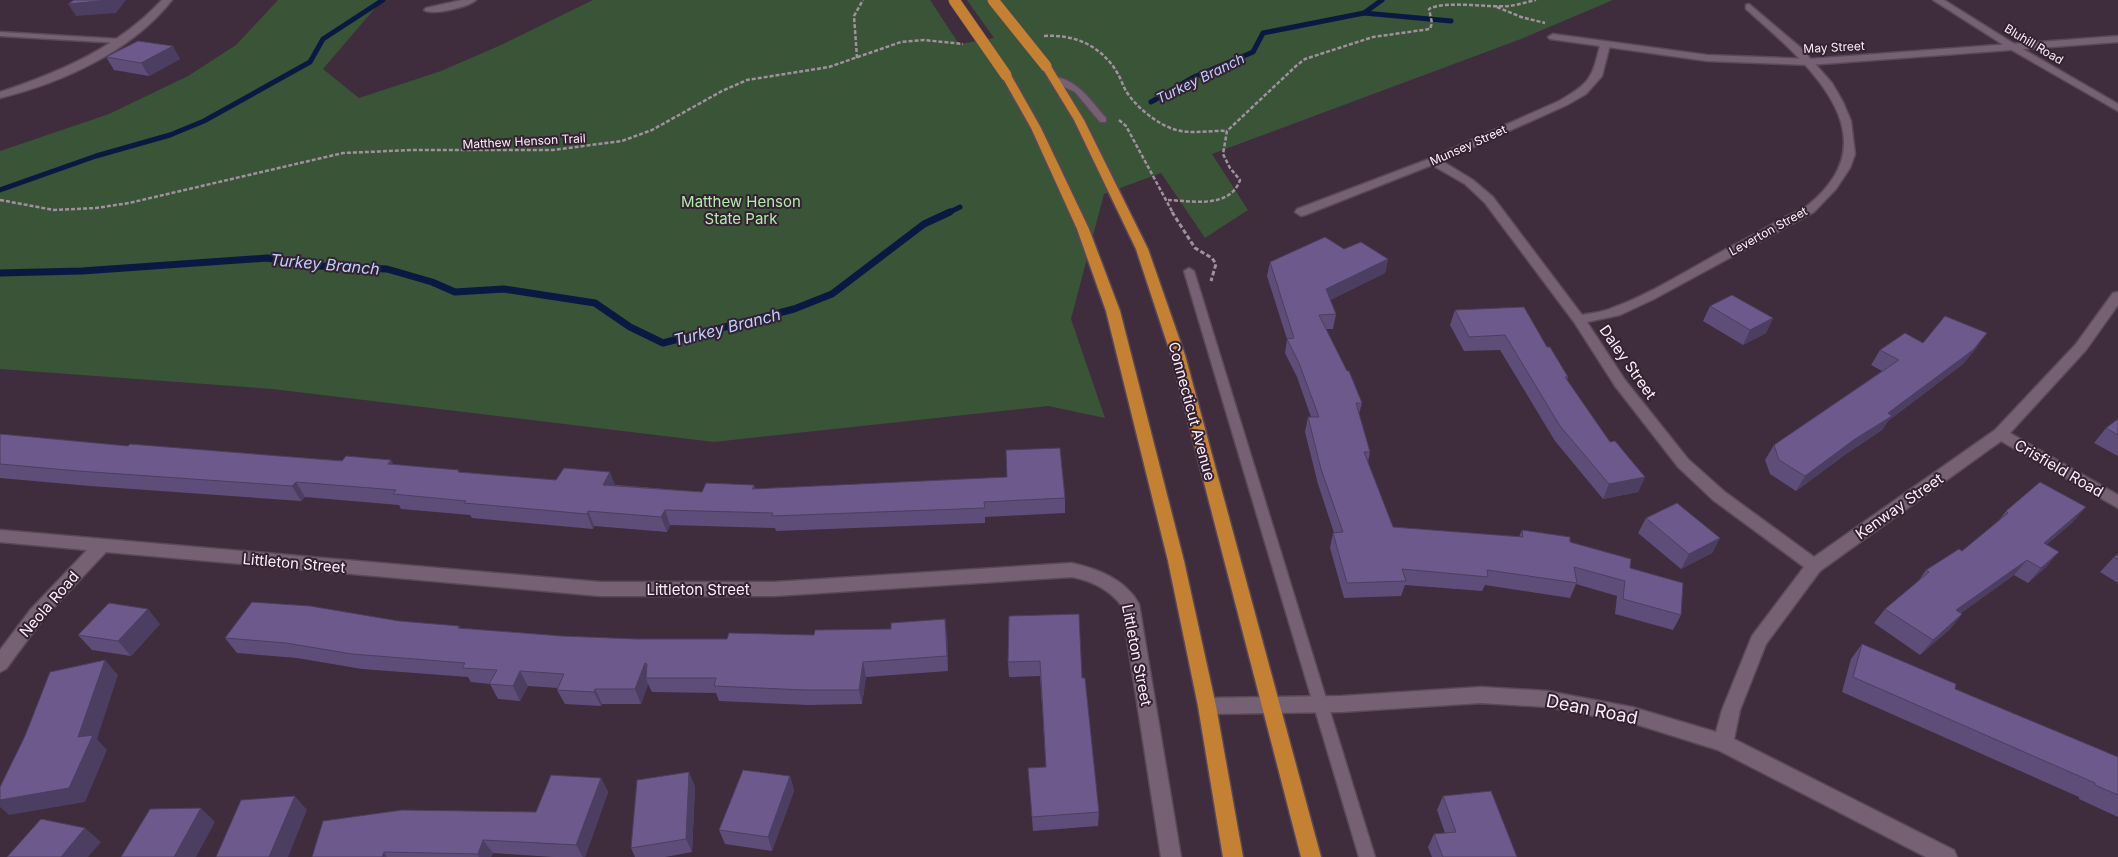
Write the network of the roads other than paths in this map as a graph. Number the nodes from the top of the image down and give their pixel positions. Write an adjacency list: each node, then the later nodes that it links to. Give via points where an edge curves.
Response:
1 (167, 0): 11 (street, via 153,17)
2 (471, 0): 7 (street)
3 (954, 0): 32 (main road, bridge, via 1006,75 1036,128 1083,229 1113,311 1176,561)
4 (993, 0): 15 (main road, Connecticut Avenue, bridge)
5 (1938, 0): 13 (street, Bluhill Road)
6 (1749, 8): 14 (street, Leverton Street)
7 (429, 10)
8 (0, 34): 11 (lane)
9 (1553, 37): 12 (street, May Street)
10 (2118, 39): 13 (street, May Street)
11 (119, 41): 16 (street, via 52,76)
12 (1605, 45): 14 (street, May Street, via 1707,58); 19 (street, Munsey Street, via 1598,74 1582,92)
13 (2013, 47): 14 (street, May Street); 17 (street, Bluhill Road)
14 (1809, 62): 23 (street, Leverton Street, via 1832,90 1848,126 1849,160 1830,190 1810,209 1648,296 1615,312)
15 (1054, 79): 18 (lane, via 1078,90); 31 (main road, Connecticut Avenue, via 1079,120 1142,250 1178,355)
16 (0, 95)
17 (2118, 108)
18 (1103, 120)
19 (1433, 161): 20 (street, Munsey Street); 23 (street, Daley Street, via 1469,182 1489,200)
20 (1301, 212)
21 (1189, 271): 30 (lane)
22 (2118, 296): 24 (street, Kenway Street, via 2080,347)
23 (1579, 320): 28 (street, Daley Street, via 1620,383 1683,464 1719,496)
24 (2000, 434): 25 (street, Crisfield Road); 28 (street, Kenway Street)
25 (2118, 502)
26 (0, 536): 27 (street, Littleton Street)
27 (100, 546): 29 (street, Neola Road, via 37,614); 34 (street, Littleton Street, via 600,589 774,589 1072,570 1086,572 1110,584 1130,604)
28 (1814, 566): 33 (street, Kenway Street, via 1758,641)
29 (0, 664)
30 (1321, 704): 31 (street, Dean Road); 33 (street, Dean Road, via 1482,695 1547,699 1632,715); 37 (lane)
31 (1271, 705): 32 (street, Dean Road); 36 (main road, Connecticut Avenue)
32 (1207, 706): 35 (main road)
33 (1722, 743): 38 (street, Dean Road)
34 (1171, 857)
35 (1233, 857)
36 (1311, 857)
37 (1367, 857)
38 (1947, 857)

